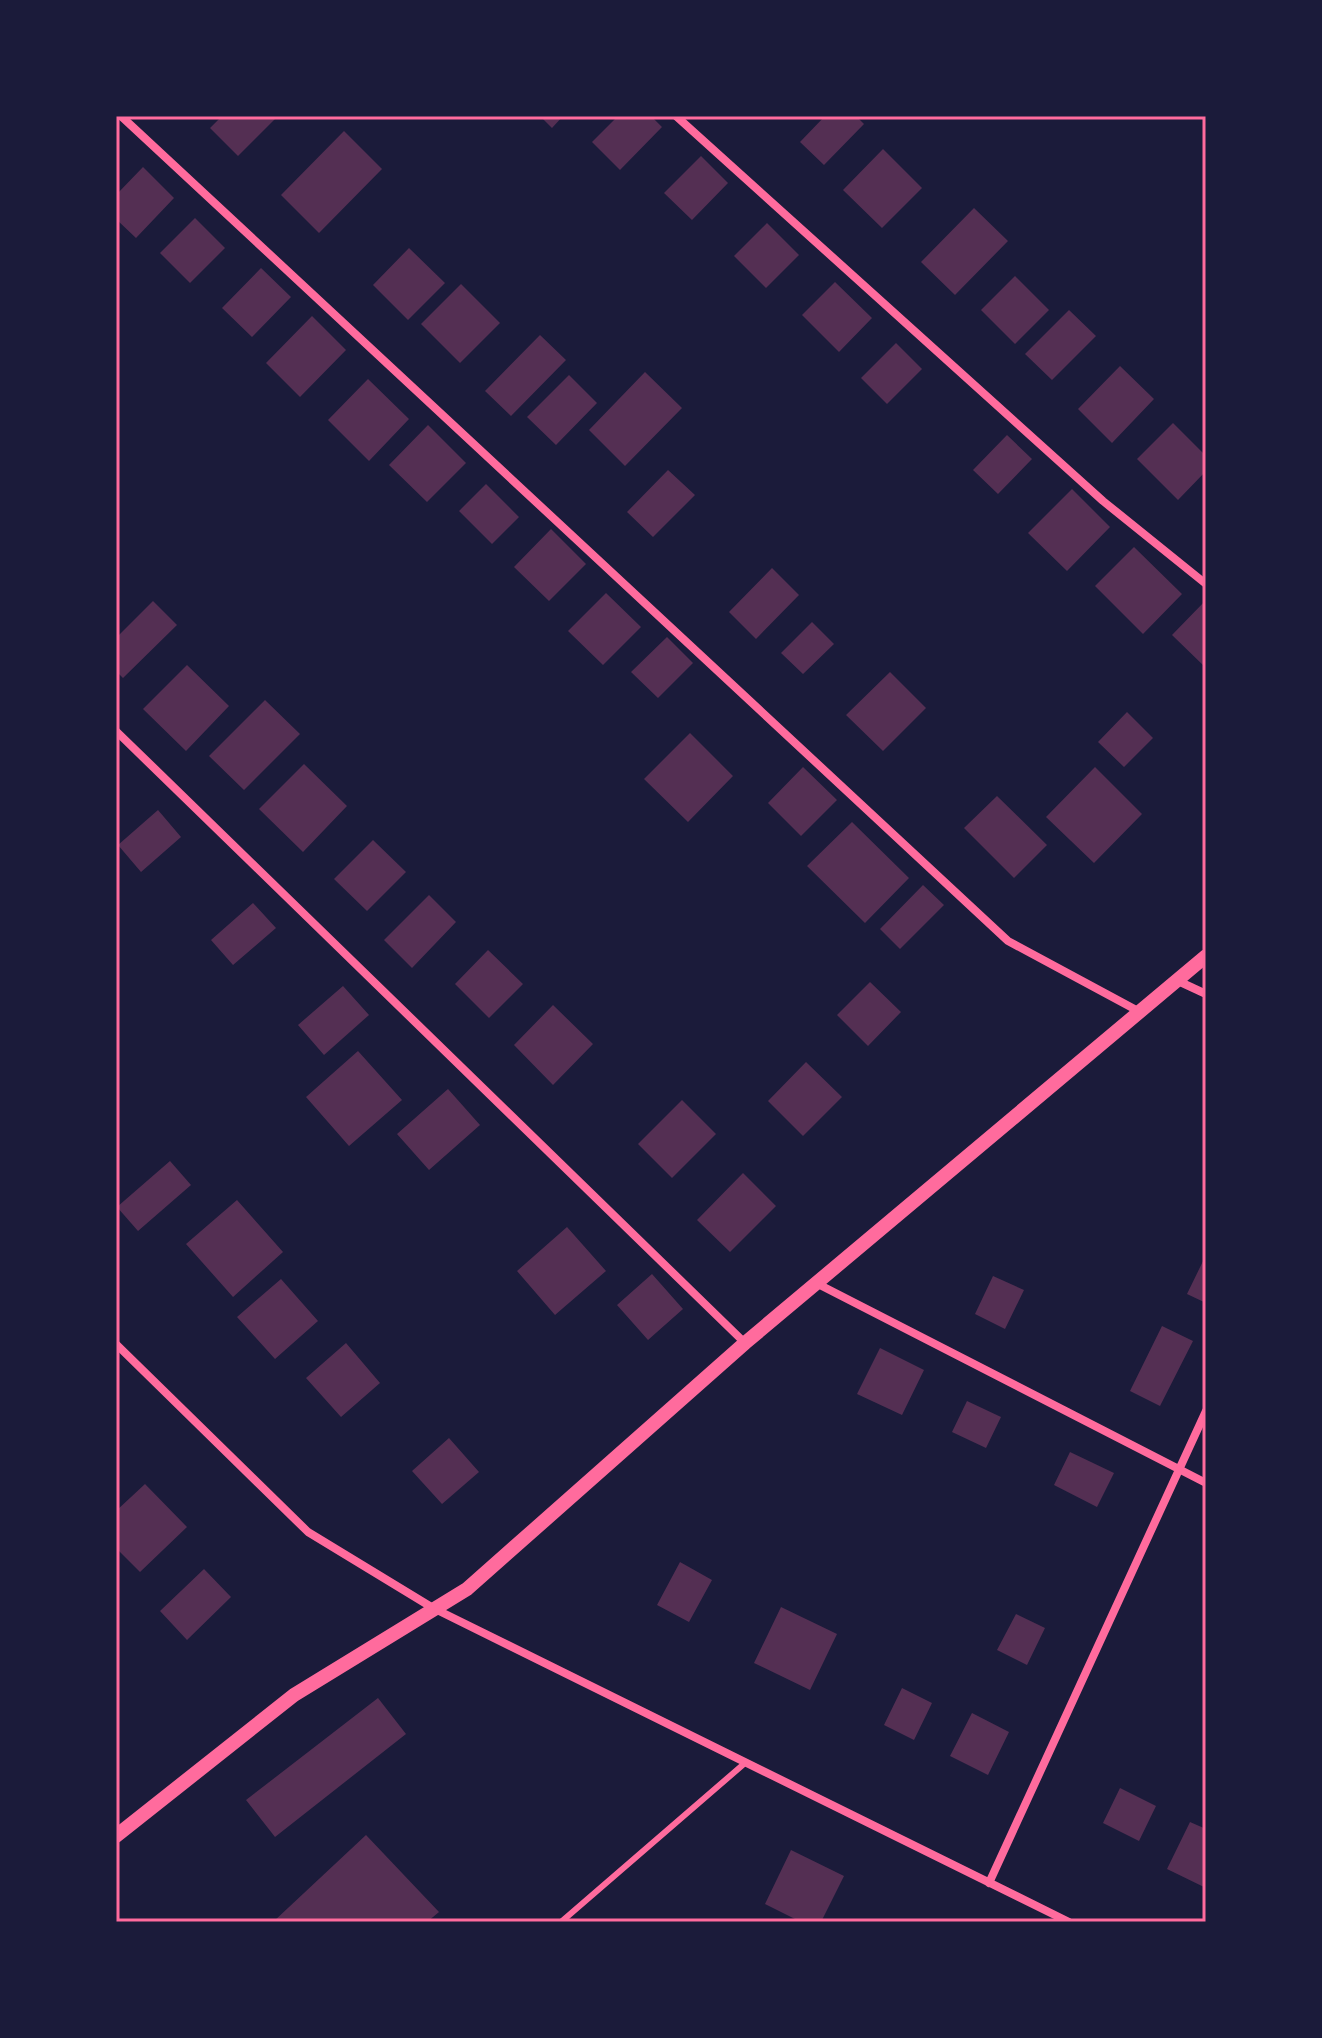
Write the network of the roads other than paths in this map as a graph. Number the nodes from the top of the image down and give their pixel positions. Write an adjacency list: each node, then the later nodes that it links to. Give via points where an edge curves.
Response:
1 (121, 116): 8 (street, via 1008,941)
2 (676, 116): 3 (street, via 1091,490)
3 (1206, 584)
4 (116, 731): 10 (street)
5 (1206, 956): 6 (street)
6 (1178, 981): 7 (street); 8 (street)
7 (1206, 994)
8 (1141, 1012): 9 (street)
9 (816, 1283): 10 (street); 13 (street)
10 (745, 1343): 15 (street, via 467,1589)
11 (116, 1344): 15 (street, via 308,1532)
12 (1206, 1411): 13 (street)
13 (1179, 1470): 14 (street); 18 (street)
14 (1206, 1483)
15 (433, 1608): 16 (street); 17 (street, via 294,1695)
16 (745, 1763): 18 (street); 19 (lane)
17 (116, 1836)
18 (989, 1883): 20 (street)
19 (561, 1922)
20 (1069, 1922)

